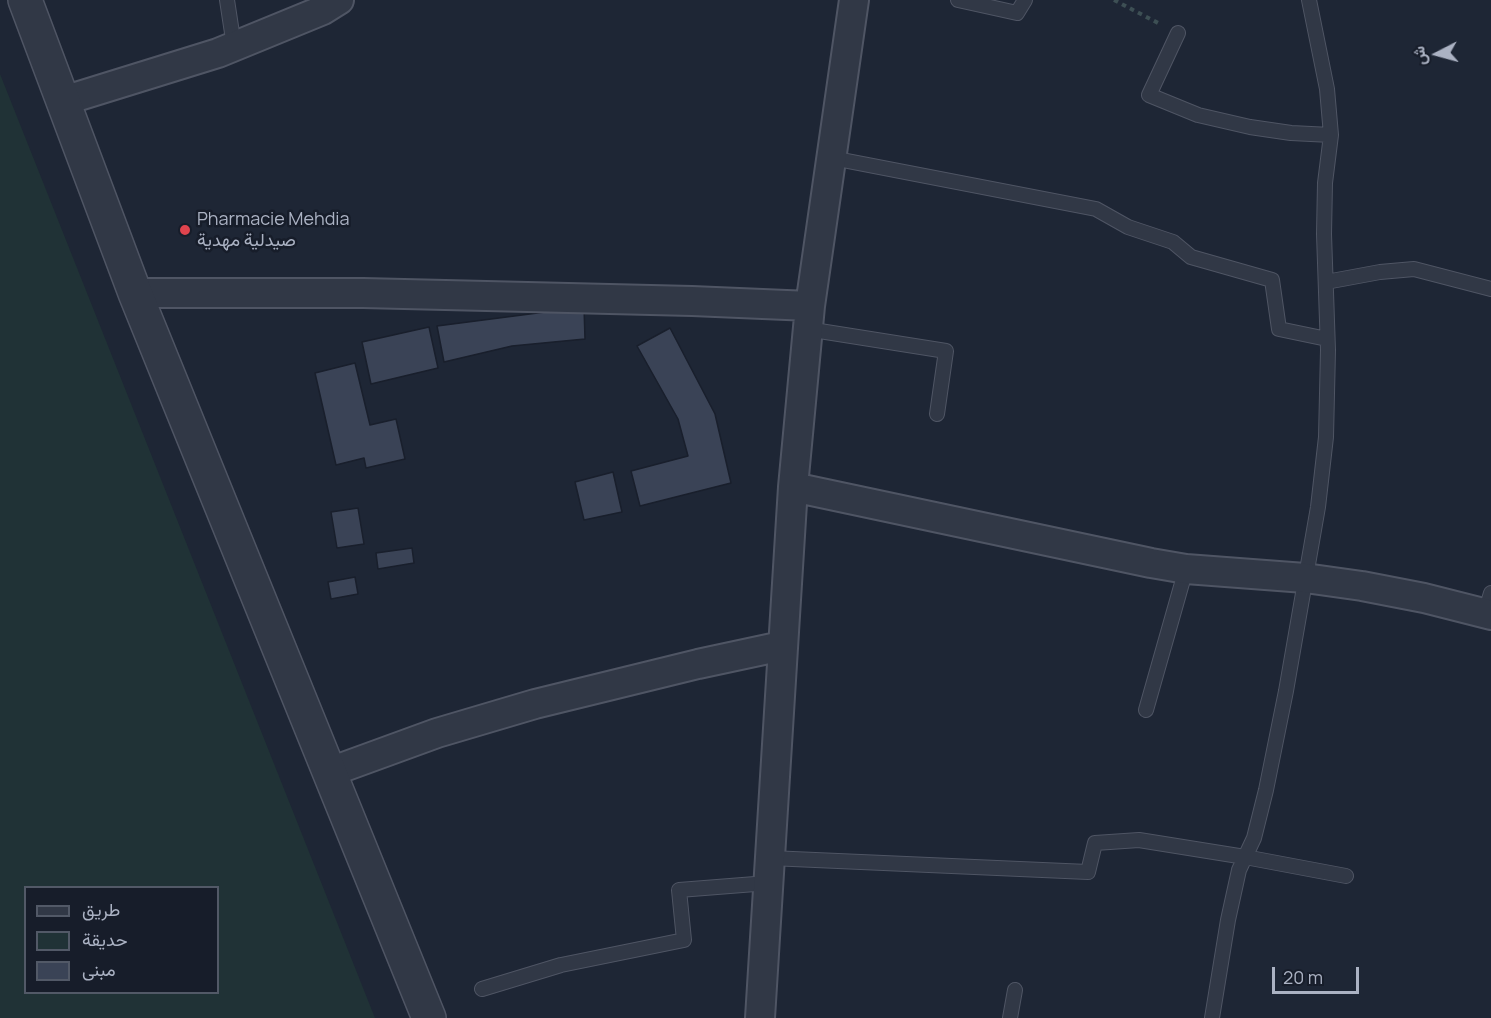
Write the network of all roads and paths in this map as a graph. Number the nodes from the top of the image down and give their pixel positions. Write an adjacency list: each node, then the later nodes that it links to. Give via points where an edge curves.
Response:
1 (25, 0): 11 (street)
2 (227, 0): 10 (lane)
3 (339, 0): 10 (street)
4 (854, 0): 13 (street)
5 (958, 0): 6 (lane, via 1017,14)
6 (1025, 0)
7 (1114, 0): 9 (path)
8 (1308, 0): 12 (lane, via 1327,89)
9 (1178, 33): 12 (lane, via 1149,95 1198,115 1250,127)
10 (234, 46): 11 (street)
11 (63, 100): 16 (street)
12 (1331, 135): 14 (lane, via 1325,183)
13 (832, 158): 17 (street); 18 (lane, via 1096,209 1128,227 1173,242 1191,257 1272,280 1279,329)
14 (1326, 282): 15 (lane, via 1414,269); 18 (lane)
15 (1491, 289)
16 (135, 293): 17 (street, via 363,293 692,301); 26 (street)
17 (809, 318): 19 (lane, via 946,351); 20 (street)
18 (1327, 339): 22 (lane, via 1326,437)
19 (937, 414)
20 (793, 487): 21 (street); 24 (street)
21 (1186, 569): 22 (street); 25 (lane)
22 (1305, 578): 23 (street); 27 (lane, via 1266,790 1254,838)
23 (1489, 607)
24 (782, 646): 26 (street, via 535,704 437,733); 28 (street)
25 (1146, 710)
26 (330, 772): 32 (street)
27 (1245, 856): 28 (lane, via 1139,840 1095,843 1088,872); 29 (lane); 35 (lane, via 1228,920)
28 (769, 870): 30 (lane, via 679,890 684,940 561,965); 33 (street)
29 (1346, 876)
30 (482, 989)
31 (1016, 990): 34 (lane)
32 (429, 1018)
33 (760, 1018)
34 (1010, 1018)
35 (1212, 1018)

